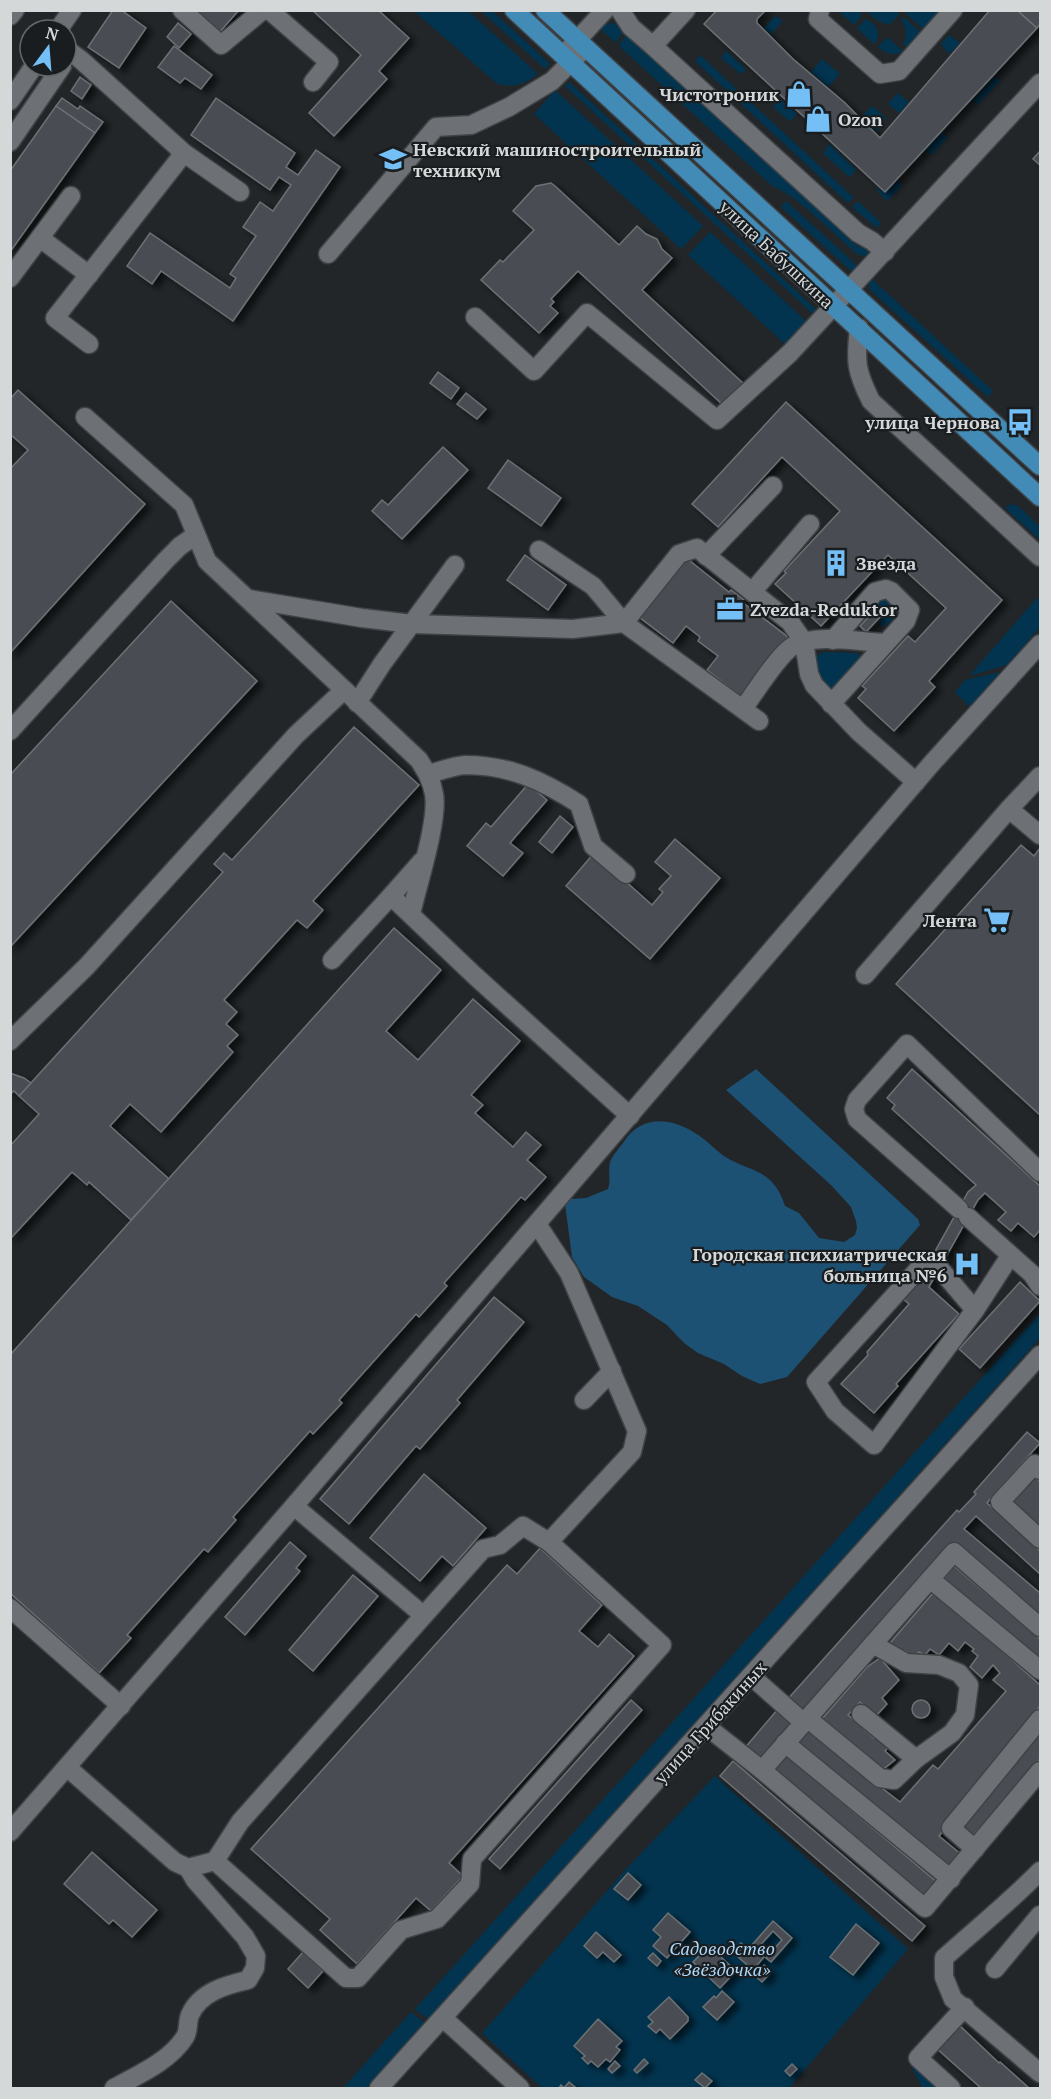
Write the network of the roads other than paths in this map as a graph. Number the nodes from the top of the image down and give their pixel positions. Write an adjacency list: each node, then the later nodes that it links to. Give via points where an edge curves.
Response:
1 (15, 10): 12 (street)
2 (182, 10): 3 (street, via 221,45)
3 (263, 10)
4 (269, 10): 19 (street, via 329,62)
5 (514, 10): 15 (main road, улица Бабушкина)
6 (545, 10): 13 (main road, улица Бабушкина)
7 (604, 10): 13 (street)
8 (620, 10): 14 (street, via 631,27)
9 (686, 10): 14 (street)
10 (820, 10): 11 (street, via 818,19 880,74 898,71)
11 (953, 10)
12 (10, 16)
13 (581, 44): 15 (street); 31 (main road, улица Бабушкина)
14 (653, 46): 27 (street, via 858,233)
15 (567, 59): 28 (street, via 552,81 509,107 471,125 436,127); 32 (main road, улица Бабушкина)
16 (78, 67): 23 (street)
17 (26, 78): 21 (street)
18 (52, 78): 22 (street)
19 (313, 82)
20 (1041, 83): 27 (street)
21 (10, 100)
22 (10, 142)
23 (184, 153): 24 (street); 29 (street)
24 (240, 192)
25 (70, 196): 26 (street)
26 (40, 238): 29 (street); 30 (street)
27 (885, 252): 31 (street)
28 (328, 254)
29 (89, 275): 35 (street, via 55,318)
30 (10, 278)
31 (848, 291): 32 (street); 37 (main road, улица Бабушкина)
32 (834, 306): 33 (street, via 717,420 587,313 534,371); 34 (main road, улица Бабушкина)
33 (476, 317)
34 (859, 328): 39 (main road, улица Бабушкина); 44 (street, via 855,356 858,377 871,401)
35 (89, 344)
36 (85, 417): 41 (street, via 184,505)
37 (1041, 466)
38 (773, 486): 43 (street)
39 (1041, 496)
40 (810, 524): 46 (street)
41 (196, 535): 47 (street, via 207,561); 59 (street, via 166,560)
42 (539, 550): 48 (street, via 592,586)
43 (706, 556): 46 (street); 48 (street, via 697,548 679,554)
44 (1041, 557)
45 (456, 565): 49 (street)
46 (752, 592): 51 (street, via 790,622)
47 (249, 599): 49 (street); 54 (street)
48 (624, 623): 49 (street, via 573,629); 57 (street)
49 (412, 624): 55 (street)
50 (833, 640): 51 (street); 52 (street); 52 (street, via 875,592 886,589 910,610 906,621)
51 (804, 642): 56 (street, via 809,674); 57 (street, via 791,647)
52 (885, 644): 56 (street)
53 (1041, 644): 62 (street)
54 (344, 690): 55 (street); 71 (street, via 296,735 87,966)
55 (357, 703): 60 (street)
56 (831, 704): 62 (street)
57 (743, 709): 58 (street)
58 (759, 721)
59 (10, 731)
60 (429, 774): 65 (street, via 435,814); 66 (street, via 464,765 529,775 579,804 593,846)
61 (1041, 776): 63 (street)
62 (916, 782): 72 (street)
63 (1010, 809): 64 (street); 70 (street)
64 (1041, 835)
65 (424, 859): 67 (street); 68 (street)
66 (626, 874)
67 (392, 896): 68 (street); 69 (street)
68 (411, 914): 72 (street)
69 (333, 960)
70 (865, 975)
71 (10, 1041)
72 (630, 1116): 74 (street)
73 (1041, 1172): 75 (street, via 907,1044 857,1100 857,1119)
74 (537, 1224): 79 (street, via 569,1272); 82 (street)
75 (1010, 1256): 76 (street); 77 (street)
76 (1038, 1275)
77 (975, 1310): 77 (street, via 874,1445 835,1411 816,1382 924,1263 935,1265)
78 (1041, 1354): 91 (street, улица Грибакиных)
79 (612, 1371): 80 (street); 84 (street, via 634,1421 636,1442 616,1471)
80 (584, 1400)
81 (1041, 1470): 83 (street, via 1035,1464 1000,1502)
82 (294, 1506): 87 (street); 92 (street)
83 (1041, 1539)
84 (549, 1542): 87 (street, via 523,1526 500,1545 483,1549); 104 (street, via 663,1645 472,1859 470,1884 437,1919 401,1930 358,1978 346,1978)
85 (930, 1579): 88 (street, via 954,1552); 89 (street); 90 (street)
86 (10, 1608): 92 (street)
87 (423, 1615): 104 (street, via 240,1822)
88 (1041, 1627)
89 (873, 1644): 95 (street); 98 (street, via 906,1663 939,1665 959,1673 969,1685 965,1715 952,1733)
90 (1041, 1670)
91 (751, 1676): 95 (street); 96 (street, улица Грибакиных)
92 (121, 1706): 99 (street)
93 (861, 1714): 98 (street)
94 (1041, 1719): 103 (street, via 951,1828)
95 (805, 1720): 97 (street); 98 (street, via 880,1778 894,1780)
96 (706, 1726): 100 (street); 111 (street, улица Грибакиных)
97 (785, 1743): 100 (street); 107 (street)
98 (916, 1759)
99 (68, 1768): 102 (street); 105 (street, via 175,1862)
100 (762, 1770): 107 (street, via 925,1908)
101 (1041, 1771): 103 (street)
102 (10, 1832)
103 (975, 1849): 107 (street)
104 (215, 1861): 105 (street)
105 (188, 1868): 113 (street, via 245,1937 256,1956 255,1968 248,1980 222,1986 203,1998 190,2014 186,2036 169,2054)
106 (1041, 1871): 110 (street, via 944,1958 944,1977 953,1999)
107 (951, 1879)
108 (1041, 1916): 109 (street)
109 (995, 1969)
110 (965, 2007): 112 (street); 116 (street, via 918,2058)
111 (443, 2018): 114 (street, улица Грибакиных); 115 (street)
112 (1041, 2073)
113 (114, 2088)
114 (379, 2088)
115 (520, 2088)
116 (951, 2088)

